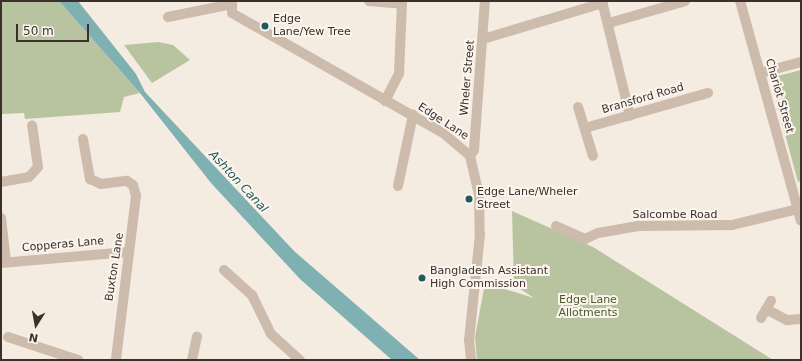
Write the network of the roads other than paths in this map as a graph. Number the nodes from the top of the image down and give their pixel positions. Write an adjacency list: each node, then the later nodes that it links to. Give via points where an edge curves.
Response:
1 (368, 1): 6 (street)
2 (485, 1): 10 (street, Wheler Street)
3 (685, 1): 9 (street)
4 (740, 1): 12 (street, Chariot Street)
5 (232, 2): 8 (street); 14 (street, Edge Lane, via 232,13)
6 (402, 2): 14 (street, via 399,74)
7 (602, 2): 9 (street); 10 (street)
8 (168, 18)
9 (609, 22): 17 (street)
10 (484, 39): 21 (street, Wheler Street, via 474,150)
11 (801, 62): 12 (street)
12 (760, 73): 25 (street, Chariot Street)
13 (708, 93): 17 (street, Bransford Road)
14 (385, 101): 16 (street, Edge Lane)
15 (578, 107): 19 (street)
16 (412, 115): 21 (street, Edge Lane); 24 (street)
17 (630, 116): 19 (street, Bransford Road)
18 (32, 125): 23 (street, via 38,167 29,177)
19 (585, 128): 22 (street)
20 (83, 139): 29 (street, Buxton Lane, via 90,179 101,184 127,181 133,185 136,203)
21 (470, 156): 40 (street, Edge Lane, via 479,195 480,234 469,340)
22 (593, 156)
23 (1, 182)
24 (398, 186)
25 (798, 209): 27 (street, Chariot Street); 28 (street, Salcombe Road, via 732,225 638,226 598,233 585,239)
26 (1, 218): 30 (street)
27 (801, 221)
28 (556, 226)
29 (128, 252): 30 (street, Copperas Lane); 37 (street, Buxton Lane)
30 (4, 262)
31 (224, 270): 39 (street, via 252,296 271,334)
32 (766, 309): 33 (street, via 787,320)
33 (801, 320)
34 (8, 337): 36 (street)
35 (198, 337): 38 (street)
36 (78, 360)
37 (116, 360)
38 (192, 360)
39 (300, 360)
40 (471, 360)

